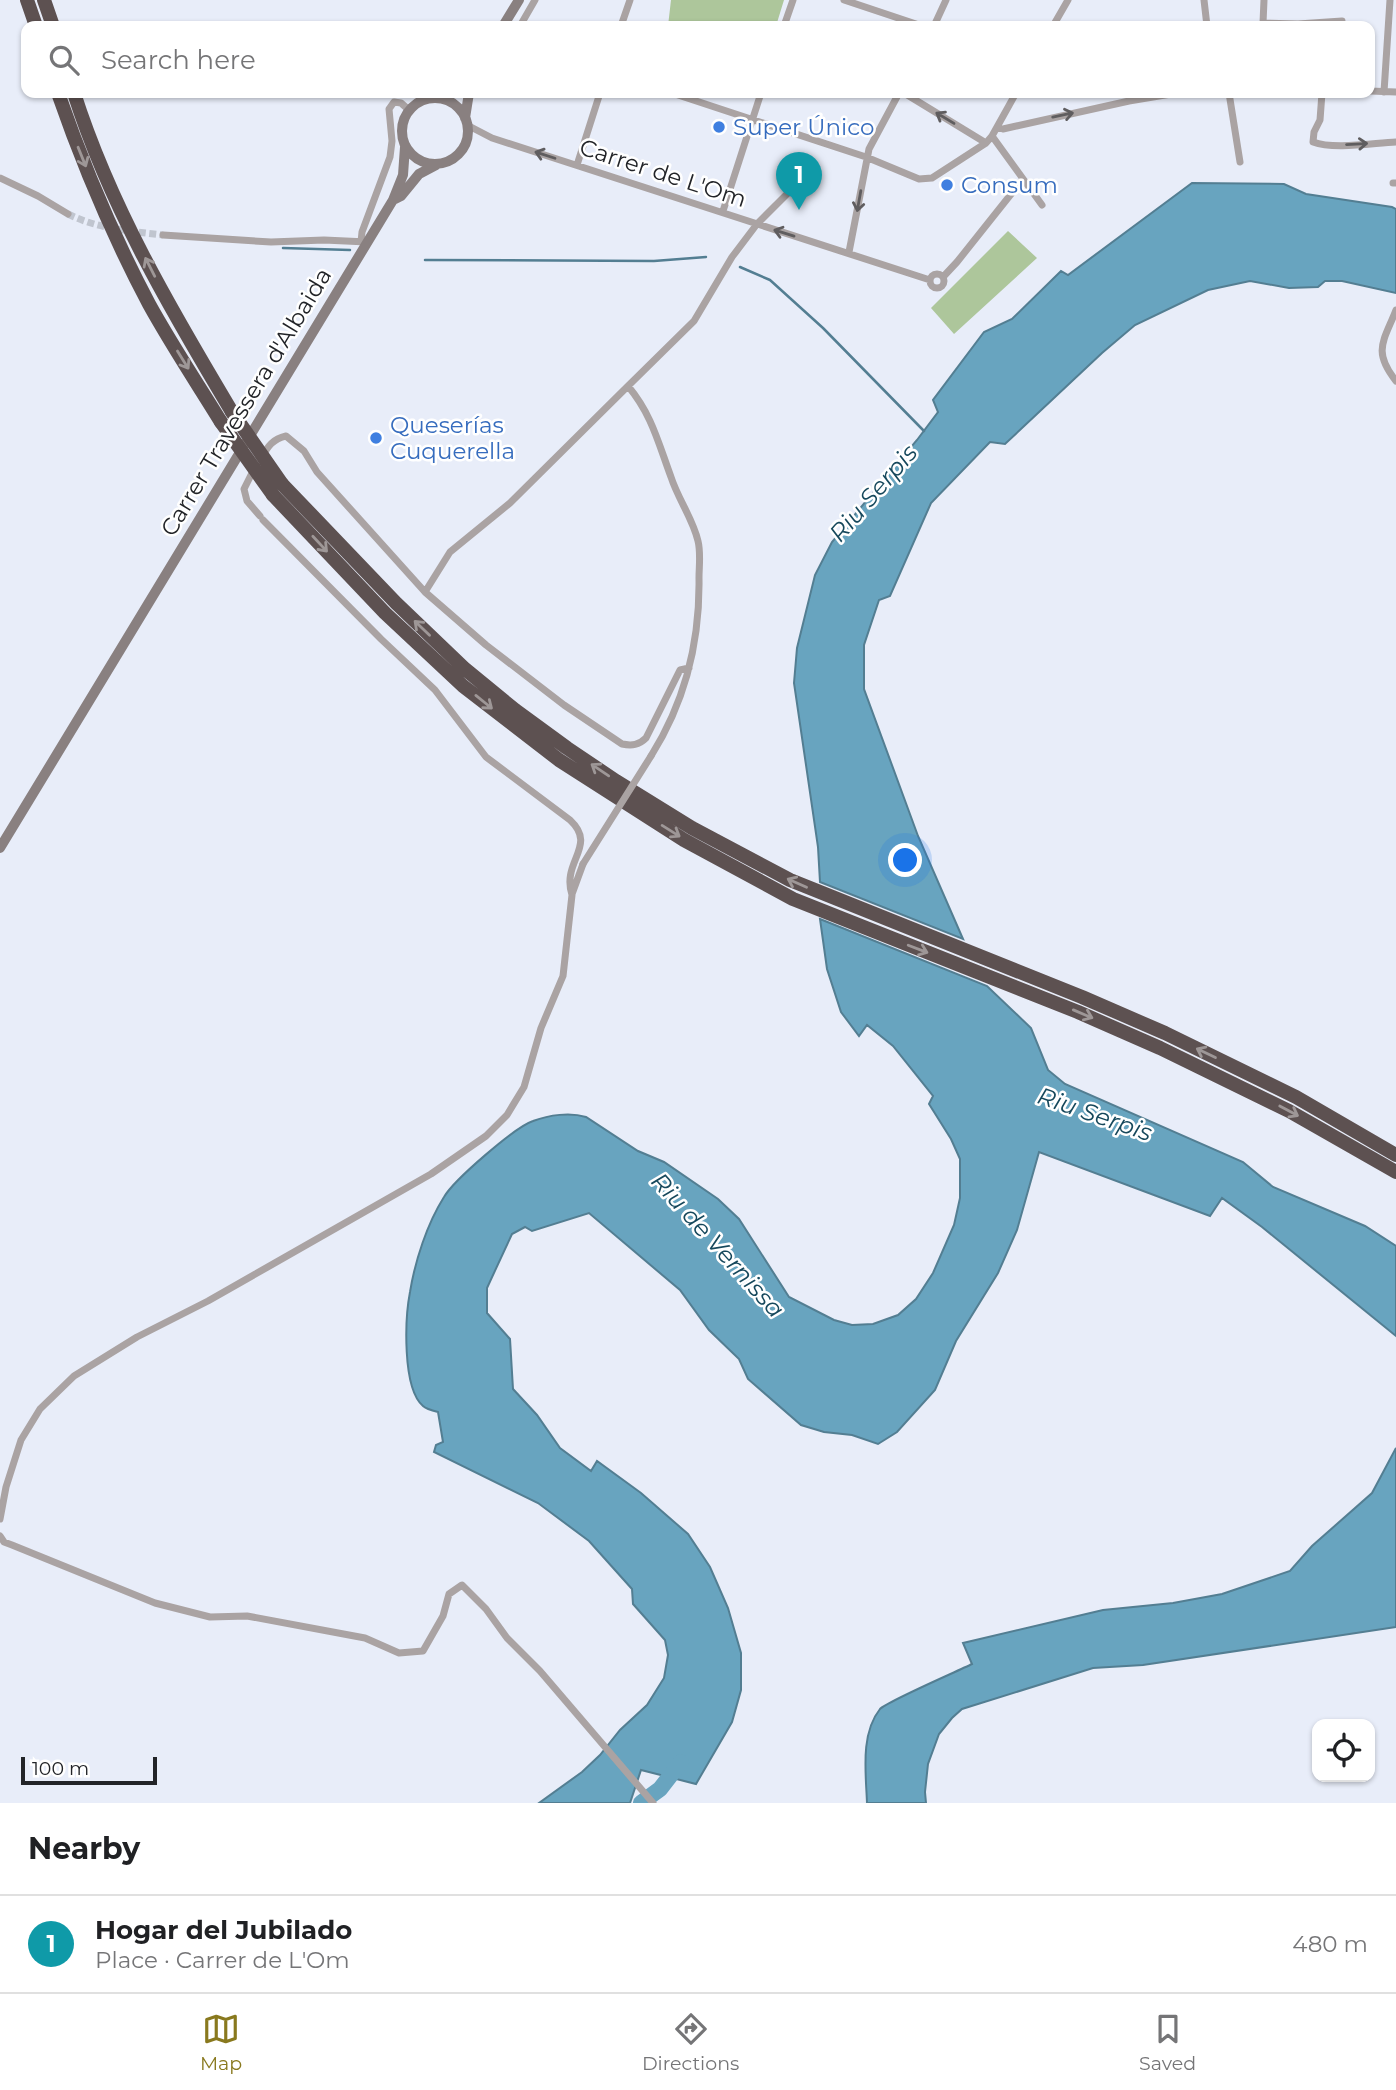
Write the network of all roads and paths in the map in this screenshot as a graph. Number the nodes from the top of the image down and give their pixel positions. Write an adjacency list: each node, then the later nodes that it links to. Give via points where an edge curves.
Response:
1 (27, 0): 15 (highway)
2 (44, 0): 16 (highway)
3 (511, 0): 17 (main road)
4 (519, 0): 18 (main road)
5 (535, 0): 19 (street)
6 (630, 0): 20 (street)
7 (793, 0): 21 (street)
8 (844, 0): 22 (street)
9 (946, 0): 23 (street)
10 (1068, 0): 24 (street)
11 (1204, 0): 25 (street)
12 (1264, 0): 26 (street)
13 (1389, 0): 14 (street); 28 (street)
14 (1396, 2)
15 (34, 21)
16 (51, 21)
17 (498, 21)
18 (506, 21)
19 (523, 21)
20 (623, 21)
21 (785, 21)
22 (907, 21)
23 (936, 21)
24 (1056, 21)
25 (1206, 21)
26 (1263, 21)
27 (1375, 91): 28 (street)
28 (1384, 92): 29 (street)
29 (1396, 92)
30 (60, 98): 69 (highway, one-way to 69, via 131,268 174,347)
31 (76, 98): 69 (highway, one-way to 31, via 111,188)
32 (431, 98): 44 (main road)
33 (441, 98): 46 (main road, via 452,103)
34 (469, 98): 46 (main road)
35 (598, 98): 54 (street)
36 (687, 98): 45 (street)
37 (759, 98): 45 (street)
38 (898, 98): 51 (street)
39 (911, 98): 48 (street, one-way to 39)
40 (1013, 98): 47 (street)
41 (1147, 98): 47 (street, one-way to 41)
42 (1230, 98): 52 (street)
43 (1322, 98): 49 (street, one-way to 49, via 1313,142)
44 (409, 110): 50 (main road, via 402,128); 64 (street, via 394,102 389,109 390,157 362,232)
45 (752, 119): 51 (street); 60 (street)
46 (466, 121): 53 (main road, via 468,134 461,151); 54 (street, Carrer de L'Om, one-way to 46, via 492,138)
47 (997, 127): 48 (street)
48 (989, 139): 51 (street, via 932,178 919,178); 57 (street)
49 (1396, 142)
50 (405, 146): 53 (main road, via 419,160); 58 (main road, Carrer Travessera d'Albaida, via 403,175)
51 (866, 157): 65 (street, one-way to 65)
52 (1240, 162)
53 (438, 164): 58 (main road, Carrer Travessera d'Albaida, via 419,174)
54 (577, 165): 60 (street, Carrer de L'Om)
55 (809, 172): 62 (street)
56 (0, 178): 61 (street)
57 (1023, 179): 59 (street); 65 (street, Carrer de L'Om, via 943,277 932,275 929,280)
58 (393, 200): 64 (main road, Carrer Travessera d'Albaida)
59 (1042, 205)
60 (723, 211): 62 (street, Carrer de L'Om)
61 (68, 214)
62 (757, 224): 65 (street, Carrer de L'Om, one-way to 62); 68 (street, via 694,320)
63 (163, 235): 64 (street, Carrer Travessera d'Albaida)
64 (364, 242): 73 (main road, Carrer Travessera d'Albaida)
65 (849, 253)
66 (1396, 310): 67 (street, via 1381,353)
67 (1396, 381)
68 (628, 386): 71 (street, via 510,503 450,552); 72 (street, via 647,413 698,540 700,608)
69 (226, 417): 70 (highway, bridge)
70 (277, 489): 75 (highway, one-way to 70, via 1296,1097 1189,1045 790,880 692,828 567,748 465,669); 76 (highway, one-way to 76, via 385,613 463,686 580,775 684,840 793,899 1160,1048 1289,1111)
71 (425, 592): 72 (street, via 564,705 622,744 632,746 646,738 680,670); 74 (street, via 295,442 286,436 270,443 244,489 247,501 435,690 486,757 576,825 582,839 570,870)
72 (689, 667): 74 (street, bridge, via 670,723 583,864)
73 (0, 848)
74 (572, 895): 77 (street, via 564,976 541,1028 524,1087 507,1115 486,1136 431,1174 74,1376 40,1409 21,1440)
75 (1396, 1155)
76 (1396, 1172)
77 (0, 1519)
78 (0, 1536): 79 (street, via 5,1542 155,1603 209,1617 247,1616 365,1638 399,1653 424,1651 449,1594 462,1585)
79 (653, 1803)

